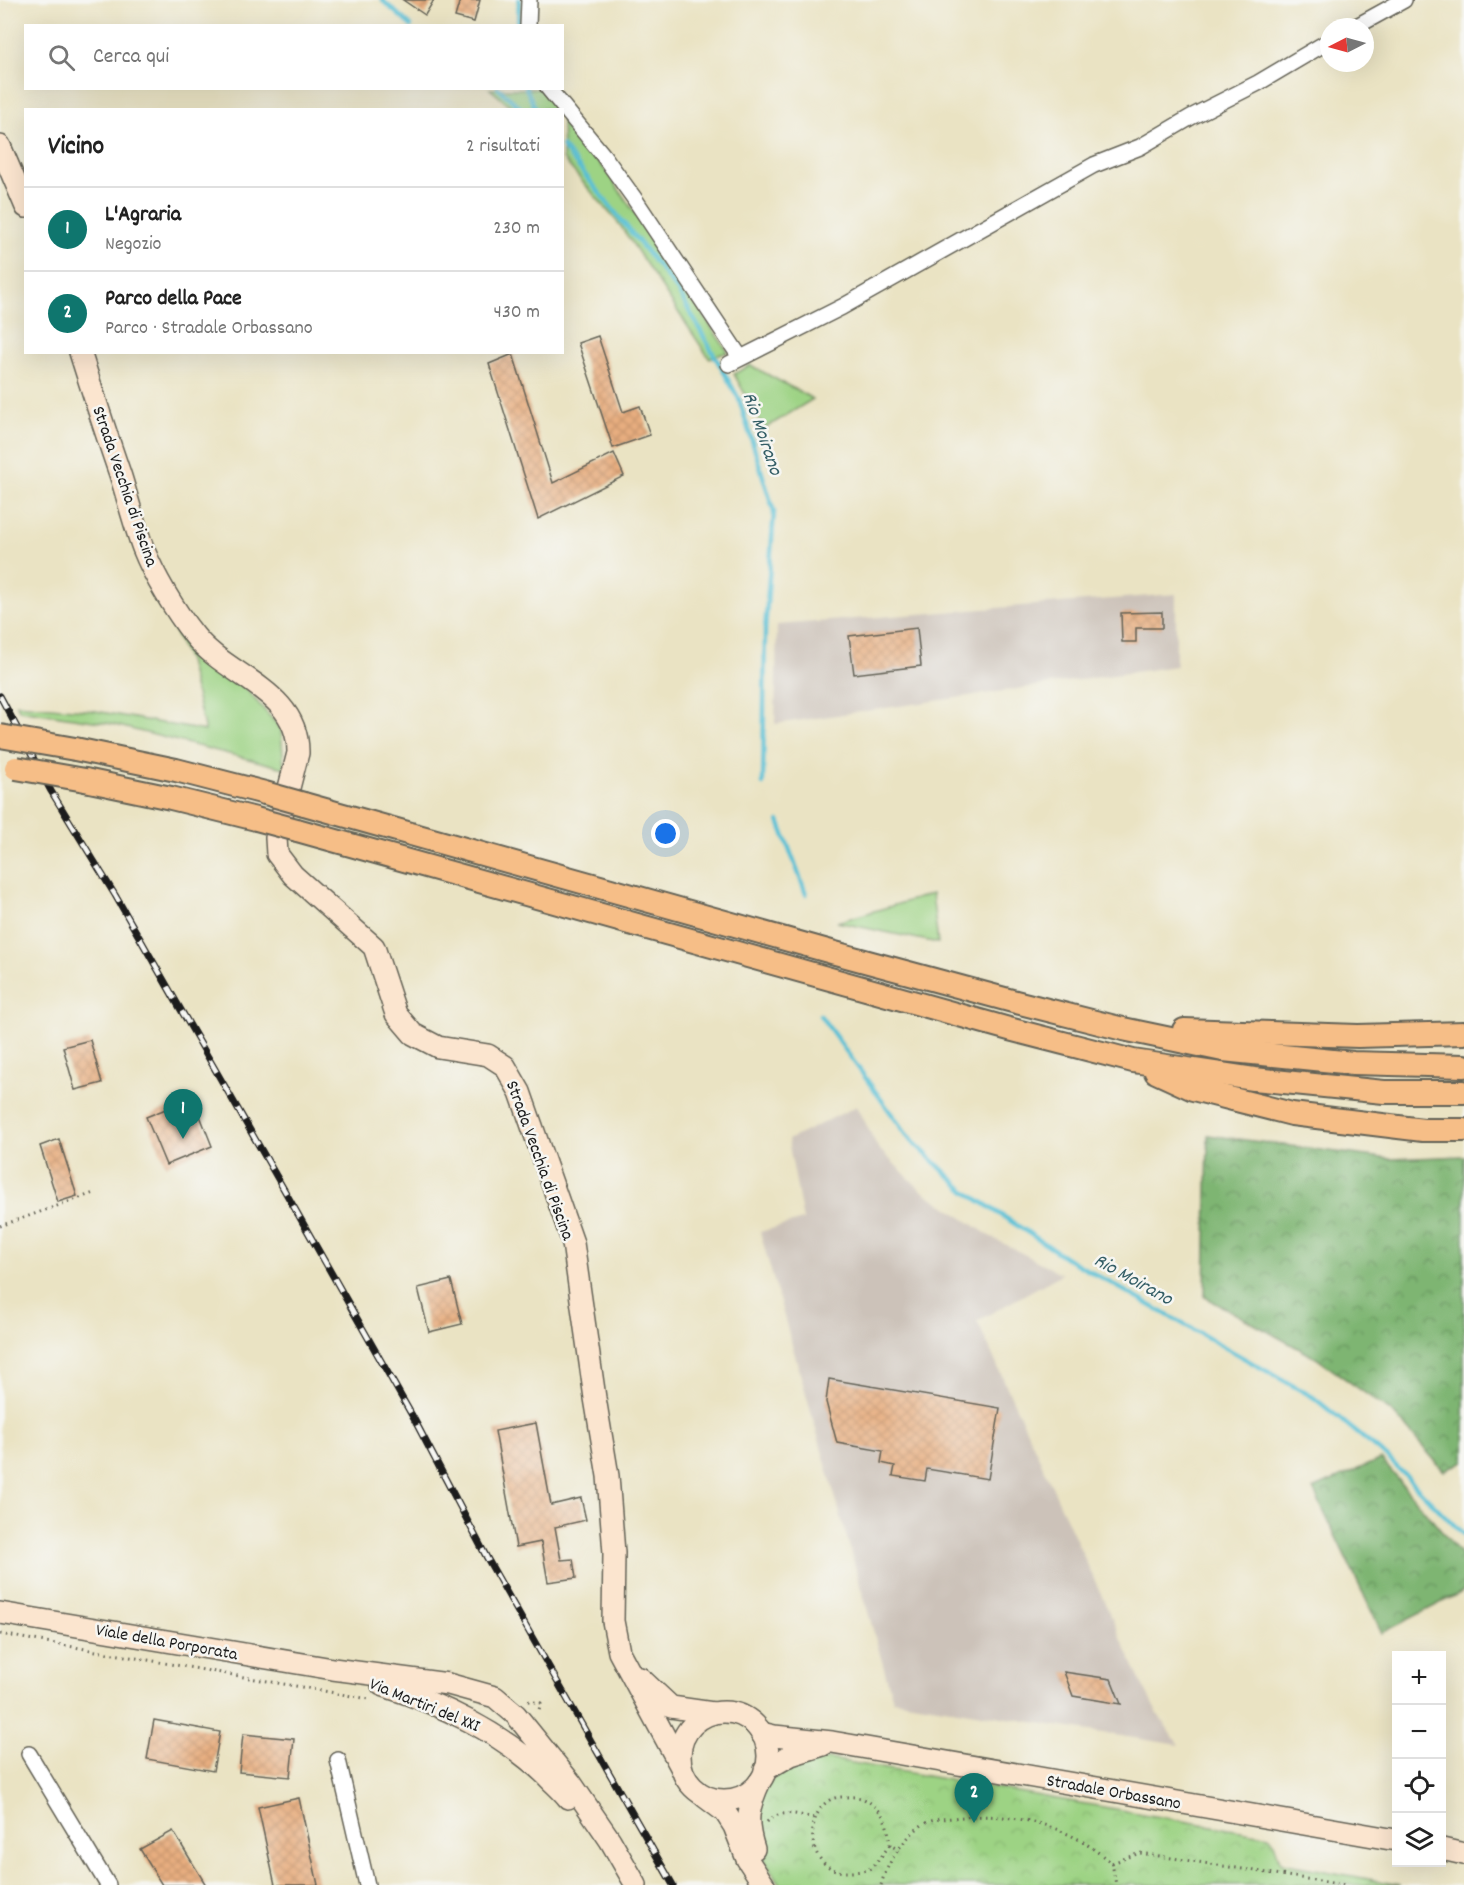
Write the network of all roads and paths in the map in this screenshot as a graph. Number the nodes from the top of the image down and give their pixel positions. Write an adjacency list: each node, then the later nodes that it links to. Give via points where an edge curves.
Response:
1 (529, 0): 4 (street)
2 (1404, 0): 3 (street)
3 (1371, 18)
4 (528, 24)
5 (1320, 46): 6 (street, via 1140,147 1094,165 842,307 734,360 634,198)
6 (550, 90)
7 (0, 147): 8 (street)
8 (24, 202)
9 (81, 354): 22 (street, Strada Vecchia di Piscina, via 144,550 168,596 209,651 276,699 295,729 298,753 276,838 278,854 293,874 374,947 396,1014 413,1034 438,1047 488,1055 505,1066 520,1092 573,1243 608,1476 614,1553 613,1621)
10 (0, 736): 12 (main road, bridge, via 176,770 265,793 835,953)
11 (8, 767): 14 (main road, bridge, via 86,780 256,819)
12 (1123, 1029): 13 (main road, via 1358,1036); 15 (main road, via 1235,1051 1353,1063)
13 (1464, 1034)
14 (1133, 1061): 16 (main road, via 1254,1079 1384,1092); 17 (main road, via 1193,1089 1292,1114 1423,1130)
15 (1464, 1066)
16 (1464, 1092)
17 (1464, 1131)
18 (94, 1193): 19 (path)
19 (0, 1226)
20 (0, 1613): 23 (street, Viale della Porporata)
21 (0, 1634): 24 (path)
22 (619, 1652): 25 (street, via 644,1683 671,1707); 30 (street)
23 (333, 1669): 44 (street, Via Martiri del XXI, via 406,1693 502,1738 566,1795); 45 (street, via 448,1684 495,1697 516,1715 571,1783)
24 (372, 1700)
25 (713, 1713): 26 (street, via 741,1716); 30 (street, via 690,1728 683,1739)
26 (761, 1733): 27 (street, Stradale Orbassano); 31 (street, via 767,1751)
27 (832, 1742): 31 (street, Stradale Orbassano, via 792,1755); 35 (street, Stradale Orbassano)
28 (30, 1754): 42 (street)
29 (338, 1760): 43 (street)
30 (681, 1767): 32 (street)
31 (763, 1775): 32 (street, via 751,1791 738,1798 710,1798); 34 (street, via 750,1804)
32 (697, 1791): 46 (street, via 725,1812)
33 (815, 1818): 34 (path, via 789,1812 772,1817); 36 (path, via 836,1798 860,1797 877,1807 888,1826); 36 (path, via 815,1851 822,1862 837,1871 872,1868)
34 (750, 1837): 47 (street)
35 (1392, 1839)
36 (890, 1845): 37 (path)
37 (899, 1850): 40 (path, via 922,1825 980,1815 1030,1821 1075,1837); 48 (path)
38 (1446, 1850): 39 (street)
39 (1464, 1854)
40 (1112, 1863): 41 (path, via 1140,1853); 49 (path)
41 (1331, 1884): 50 (path)
42 (108, 1885)
43 (367, 1885)
44 (628, 1885)
45 (636, 1885)
46 (764, 1885)
47 (770, 1885)
48 (881, 1885)
49 (1116, 1885)
50 (1345, 1885)

